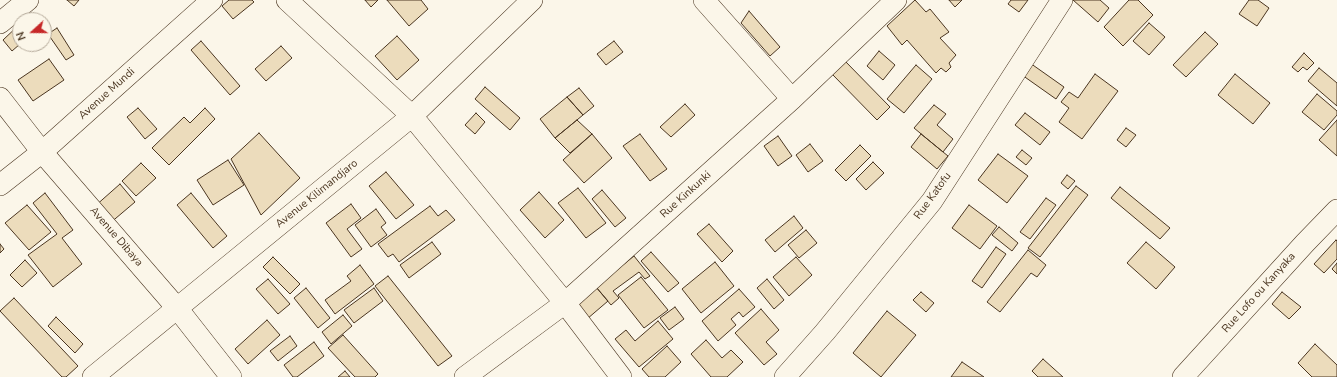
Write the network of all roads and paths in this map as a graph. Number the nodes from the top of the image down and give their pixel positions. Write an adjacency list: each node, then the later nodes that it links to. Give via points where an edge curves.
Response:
1 (28, 0): 8 (street)
2 (212, 0): 12 (street, Avenue Mundi)
3 (287, 0): 11 (street)
4 (532, 0): 11 (street, Avenue Kilimandjaro)
5 (704, 0): 10 (street)
6 (896, 0): 10 (street, Rue Kinkunki)
7 (1062, 0): 21 (street, Rue Katofu, via 932,201 826,332)
8 (0, 24)
9 (0, 98): 12 (street, Avenue Dibaya)
10 (792, 99): 15 (street, Rue Kinkunki)
11 (412, 116): 15 (street); 16 (street, Avenue Kilimandjaro)
12 (42, 152): 13 (street, Avenue Mundi); 16 (street, Avenue Dibaya)
13 (0, 185)
14 (1337, 210): 22 (street, Rue Lofo ou Kanyaka)
15 (565, 303): 19 (street, Rue Kinkunki); 20 (street)
16 (177, 308): 17 (street, Avenue Kilimandjaro); 18 (street, Avenue Dibaya)
17 (93, 377)
18 (231, 377)
19 (465, 377)
20 (621, 377)
21 (785, 377)
22 (1183, 377)

